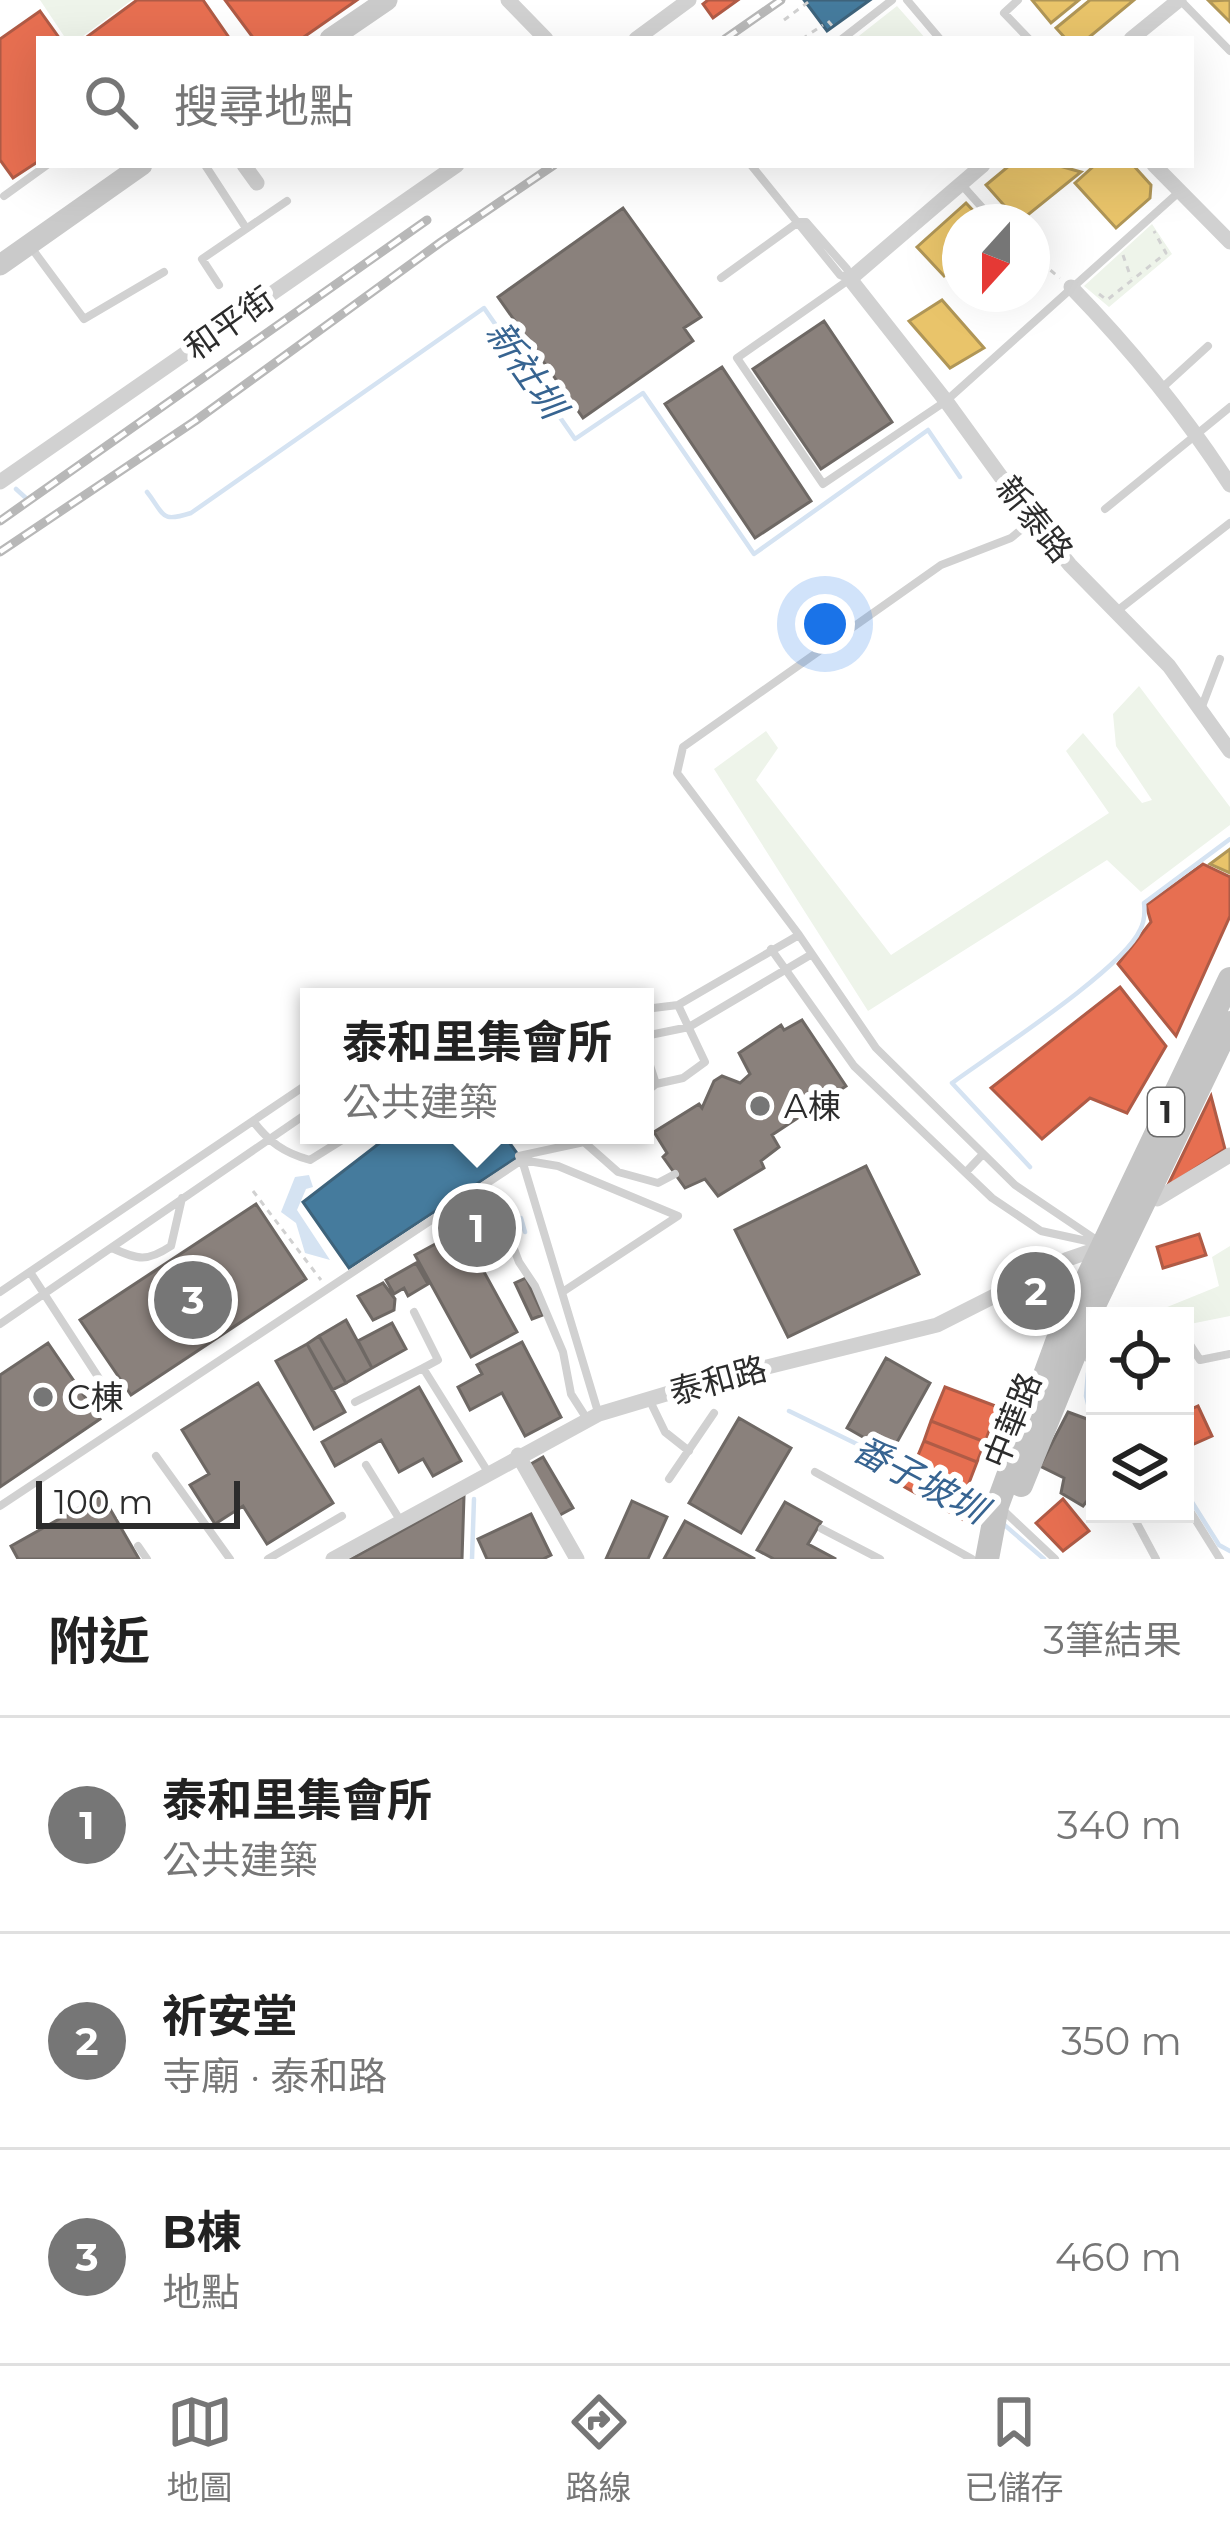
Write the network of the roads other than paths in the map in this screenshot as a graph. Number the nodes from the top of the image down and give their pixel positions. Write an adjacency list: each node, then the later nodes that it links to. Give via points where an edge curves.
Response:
1 (387, 0): 8 (street)
2 (508, 0): 9 (street)
3 (689, 0): 10 (street)
4 (892, 0): 11 (lane)
5 (908, 0): 12 (lane)
6 (1018, 0): 13 (lane, via 1004,13)
7 (1180, 0): 14 (street); 15 (lane)
8 (334, 36)
9 (543, 36)
10 (640, 36)
11 (846, 36)
12 (938, 36)
13 (1026, 36)
14 (1136, 36)
15 (1230, 51)
16 (43, 168): 27 (lane)
17 (138, 168): 33 (street)
18 (207, 168): 31 (lane)
19 (246, 168): 24 (street)
20 (453, 168): 45 (street, 和平街)
21 (753, 168): 30 (lane, 新泰路)
22 (980, 168): 25 (street)
23 (1157, 168): 26 (street)
24 (257, 183)
25 (962, 184): 29 (lane); 37 (street)
26 (1180, 190): 32 (street); 39 (lane)
27 (4, 196)
28 (286, 201): 31 (lane)
29 (979, 204)
30 (797, 223): 36 (lane); 37 (lane, 新泰路)
31 (246, 229): 38 (lane, via 202,259)
32 (1230, 242)
33 (30, 244): 34 (street); 35 (lane, via 84,319)
34 (0, 265)
35 (164, 272)
36 (721, 278)
37 (850, 279): 42 (street, 新泰路); 42 (lane, via 737,358 824,484)
38 (219, 285)
39 (1071, 286): 41 (street); 42 (lane)
40 (1208, 346): 41 (lane)
41 (1162, 388): 44 (street)
42 (946, 401): 48 (street, 新泰路)
43 (1230, 407): 44 (lane)
44 (1197, 434): 46 (street); 47 (lane)
45 (0, 481)
46 (1230, 484)
47 (1106, 508)
48 (1034, 519): 50 (street, 新泰路); 54 (lane, via 1011,538 941,566 683,747 677,772)
49 (1230, 523): 50 (lane)
50 (1116, 612): 52 (street, 新泰路)
51 (1220, 659): 52 (lane)
52 (1200, 711): 53 (street, 新泰路)
53 (1230, 752)
54 (799, 935): 55 (lane); 56 (lane)
55 (771, 949): 57 (lane); 59 (lane)
56 (812, 954): 57 (lane); 73 (lane, via 876,1048)
57 (785, 969): 62 (lane); 76 (lane, via 854,1066)
58 (1230, 979): 82 (main road, 1)
59 (678, 1005): 60 (lane); 62 (lane)
60 (654, 1008)
61 (1230, 1022): 78 (main road, 1)
62 (689, 1027): 63 (lane); 65 (lane, via 705,1062)
63 (654, 1034)
64 (654, 1078): 65 (lane)
65 (656, 1084)
66 (300, 1089): 68 (lane)
67 (300, 1118): 69 (lane)
68 (253, 1121): 69 (lane); 83 (lane)
69 (268, 1140): 70 (lane, via 310,1160); 79 (lane)
70 (336, 1144)
71 (576, 1144): 75 (lane)
72 (586, 1144): 77 (lane, via 618,1172 658,1183)
73 (983, 1154): 76 (lane); 82 (lane, via 1015,1185)
74 (1230, 1155): 78 (street, via 1157,1199)
75 (520, 1158): 84 (lane); 84 (lane, via 678,1216); 107 (lane)
76 (966, 1172): 82 (lane, via 1041,1231)
77 (675, 1174)
78 (1146, 1195): 82 (main road, 1)
79 (182, 1198): 81 (lane); 81 (lane, via 171,1246 150,1260)
80 (505, 1226): 99 (lane, via 563,1352 572,1394)
81 (111, 1247): 86 (lane)
82 (1112, 1248): 87 (main road, 1); 96 (street, 泰和路, via 937,1325)
83 (29, 1272): 85 (lane); 86 (lane)
84 (564, 1291): 99 (lane)
85 (0, 1292)
86 (45, 1293): 90 (lane); 95 (lane)
87 (1089, 1307)
88 (413, 1312): 94 (lane, via 438,1360)
89 (1086, 1315): 92 (main road, 1)
90 (0, 1324)
91 (1194, 1351): 93 (lane, via 1200,1360)
92 (1076, 1352): 108 (main road, 中華路 / 1)
93 (1230, 1354)
94 (423, 1368): 97 (lane); 104 (lane)
95 (104, 1386)
96 (649, 1398): 99 (street, 泰和路); 100 (lane, via 665,1432)
97 (355, 1402)
98 (714, 1413): 100 (lane)
99 (592, 1416): 101 (street, 泰和路)
100 (689, 1450): 106 (lane)
101 (518, 1455): 104 (street, 泰和路); 120 (street)
102 (156, 1456): 117 (lane)
103 (366, 1465): 111 (lane)
104 (488, 1472): 111 (street, 泰和路)
105 (815, 1472): 122 (lane)
106 (669, 1479)
107 (0, 1506)
108 (1005, 1511): 115 (main road, 1); 123 (lane)
109 (342, 1516): 118 (lane)
110 (1194, 1517): 125 (lane)
111 (400, 1521): 119 (street, 泰和路)
112 (1137, 1523): 124 (lane)
113 (822, 1528): 121 (lane)
114 (138, 1546): 116 (lane)
115 (997, 1551)
116 (147, 1559)
117 (230, 1559)
118 (268, 1559)
119 (333, 1559)
120 (577, 1559)
121 (880, 1559)
122 (972, 1559)
123 (1055, 1559)
124 (1156, 1559)
125 (1220, 1559)

